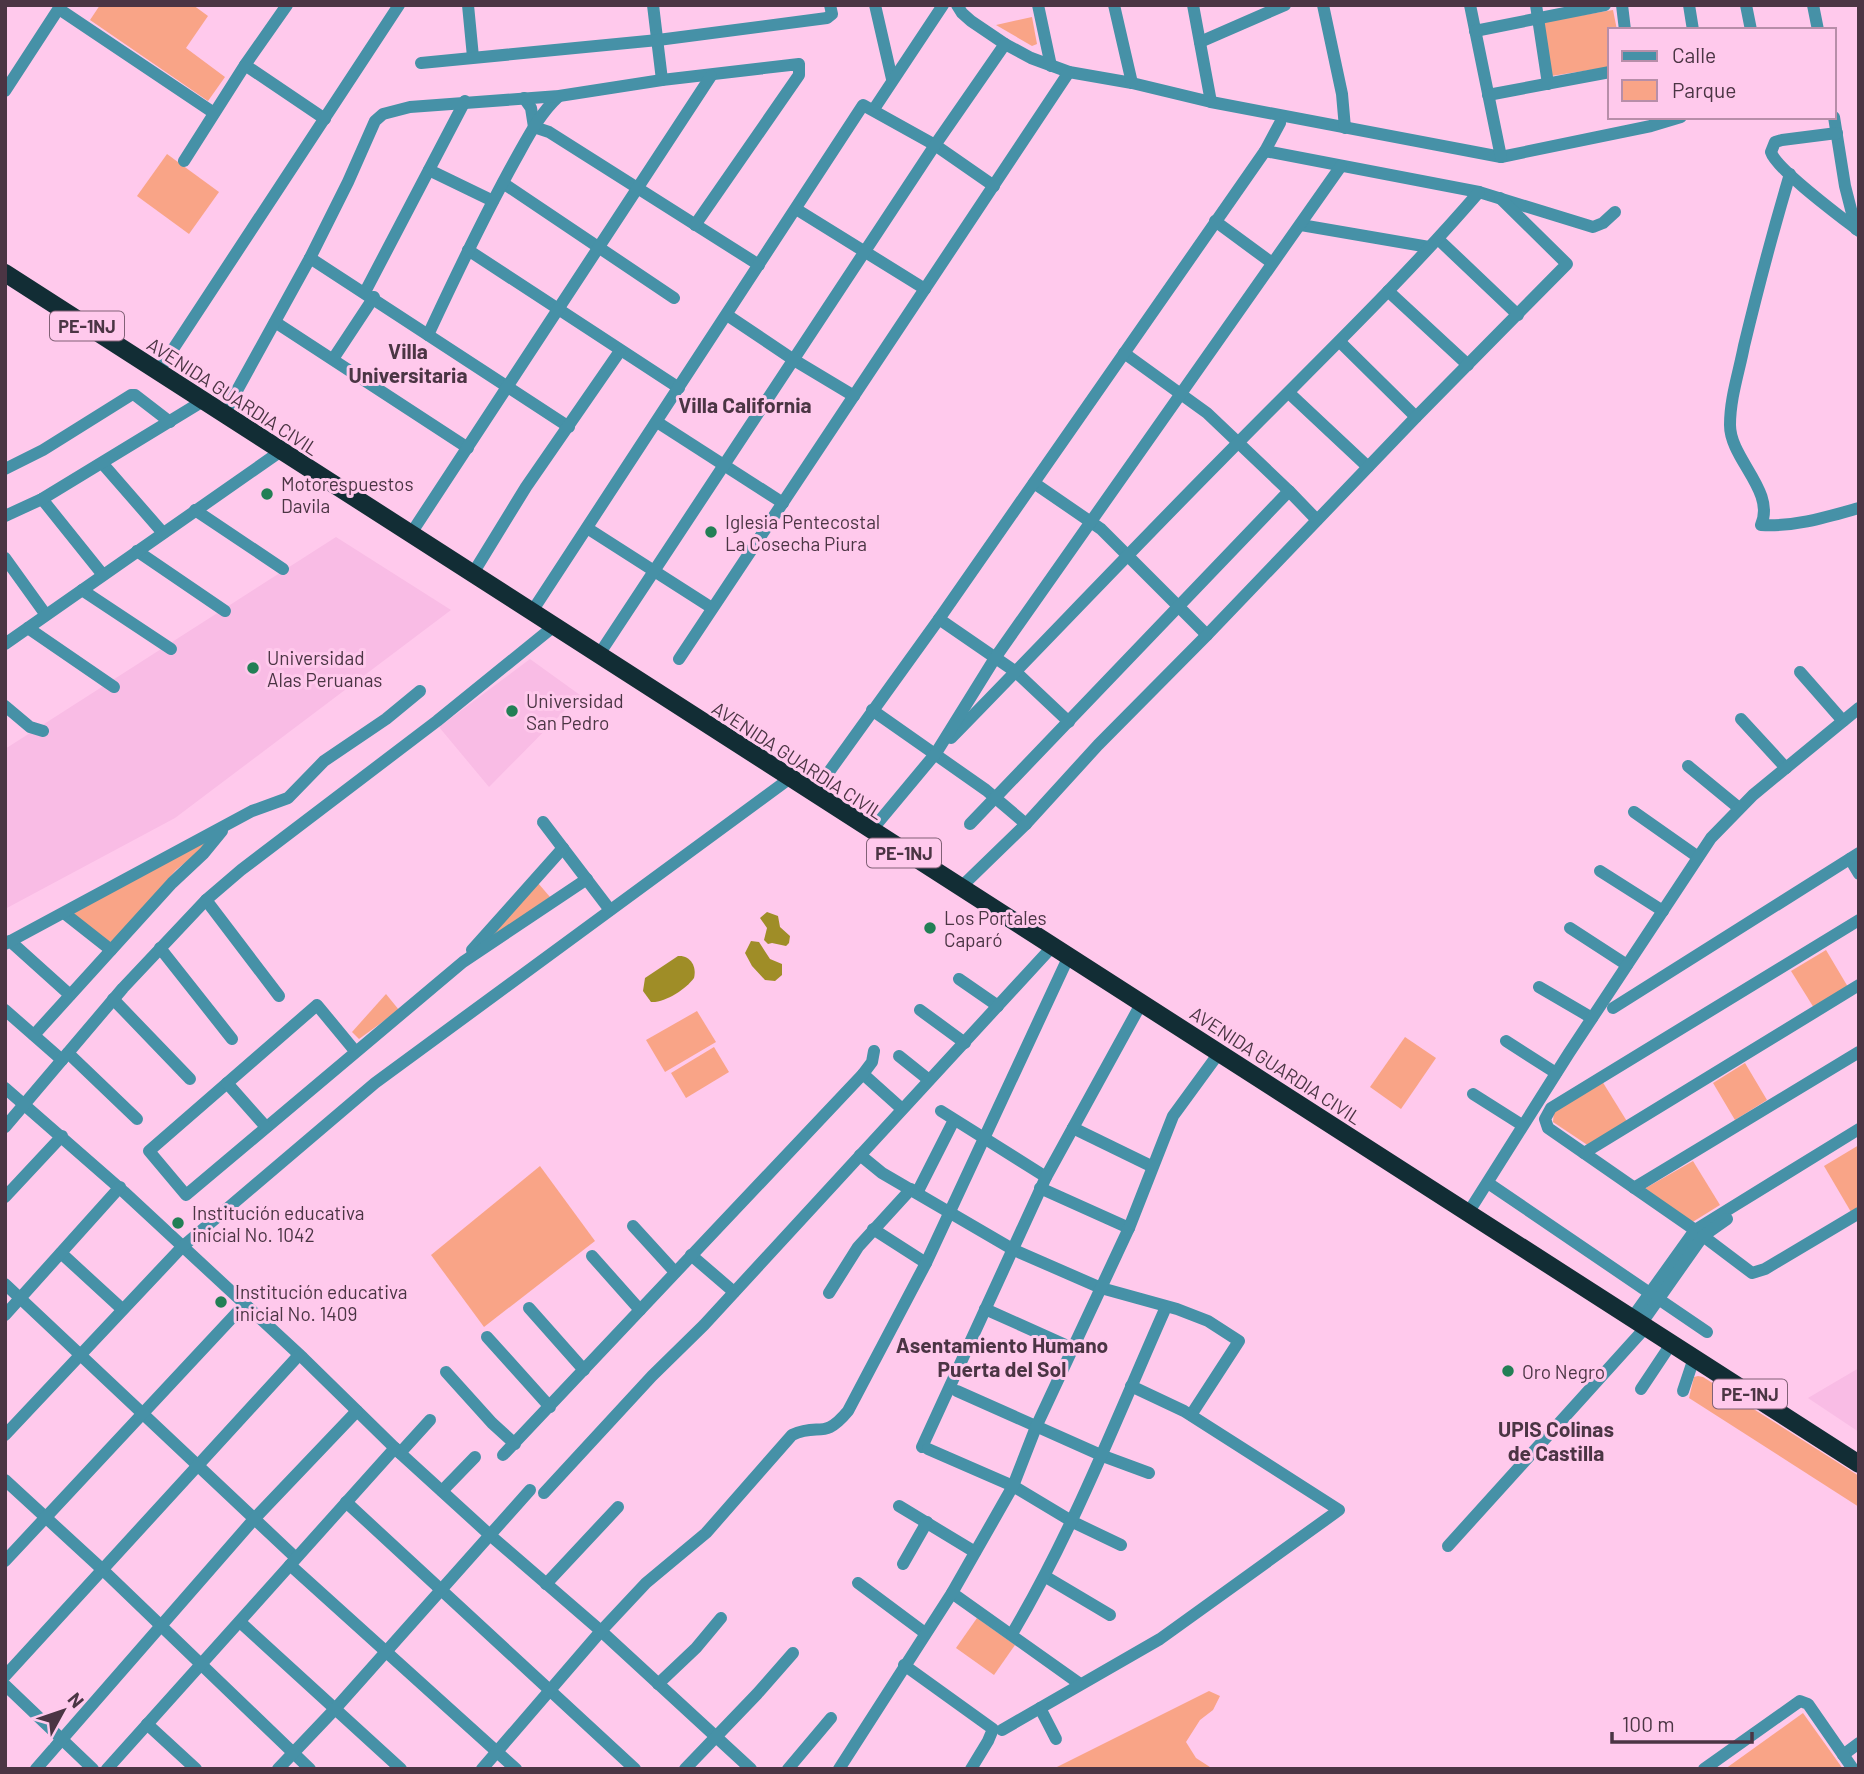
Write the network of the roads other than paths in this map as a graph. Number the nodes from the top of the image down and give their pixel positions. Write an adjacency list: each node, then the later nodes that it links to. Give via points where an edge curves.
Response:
1 (44, 5): 21 (street)
2 (287, 5): 34 (street)
3 (399, 5): 52 (street)
4 (468, 5): 31 (street)
5 (653, 5): 28 (street)
6 (830, 5): 28 (street, via 832,14 827,18)
7 (875, 5): 40 (street)
8 (943, 5): 40 (street)
9 (957, 5): 30 (street, via 971,21)
10 (1038, 5): 35 (street)
11 (1114, 5): 42 (street)
12 (1193, 5): 29 (street)
13 (1285, 5): 29 (street)
14 (1323, 5): 57 (street)
15 (1470, 5): 27 (street)
16 (1605, 5): 22 (street)
17 (1622, 5): 23 (street)
18 (1689, 5): 24 (street)
19 (1746, 5): 25 (street)
20 (1813, 5): 26 (street)
21 (57, 8): 38 (street); 51 (street)
22 (1537, 11): 27 (street); 43 (street)
23 (1625, 28)
24 (1693, 28)
25 (1752, 28)
26 (1818, 28)
27 (1475, 30): 45 (street)
28 (658, 40): 31 (street); 41 (street)
29 (1200, 42): 49 (street)
30 (1005, 44): 35 (street); 59 (street)
31 (473, 57): 32 (street)
32 (421, 63)
33 (5, 64): 38 (street)
34 (245, 65): 51 (street); 52 (street)
35 (1051, 66): 36 (street)
36 (1069, 72): 42 (street); 68 (street)
37 (1608, 72): 43 (street)
38 (17, 73): 44 (street)
39 (711, 76): 41 (street); 69 (street); 76 (street, via 799,64 800,69)
40 (892, 79): 50 (street)
41 (662, 80): 46 (street)
42 (1132, 83): 49 (street)
43 (1548, 84): 45 (street)
44 (5, 91)
45 (1488, 95): 61 (street)
46 (559, 96): 47 (street); 56 (street)
47 (524, 98): 48 (street); 56 (street)
48 (465, 101): 64 (street); 83 (street, via 396,110 375,121)
49 (1211, 102): 57 (street)
50 (873, 109): 59 (street); 73 (street, via 863,105)
51 (214, 113): 62 (street)
52 (325, 119): 102 (street)
53 (1674, 119): 61 (street)
54 (1834, 119): 58 (street)
55 (1280, 123): 60 (street)
56 (534, 127): 66 (street); 69 (street)
57 (1345, 128): 61 (street)
58 (1836, 133): 65 (street, via 1775,142 1772,157); 67 (street)
59 (935, 145): 68 (street); 82 (street)
60 (1265, 150): 63 (street); 75 (street)
61 (1501, 157)
62 (184, 161)
63 (1341, 166): 70 (street); 77 (street)
64 (429, 170): 72 (street); 89 (street)
65 (1790, 174): 78 (street); 125 (street, via 1758,288 1730,429 1761,497 1761,525 1823,520)
66 (503, 183): 72 (street); 80 (street)
67 (1852, 185): 78 (street)
68 (994, 186): 87 (street)
69 (638, 187): 76 (street); 80 (street)
70 (1479, 192): 71 (street); 79 (street)
71 (1500, 198): 74 (street, via 1593,227); 93 (street, via 1567,264)
72 (493, 201): 81 (street)
73 (796, 209): 82 (street); 85 (street)
74 (1615, 212)
75 (1214, 221): 84 (street); 98 (street)
76 (695, 225): 85 (street)
77 (1301, 225): 79 (street); 84 (street)
78 (1857, 230)
79 (1434, 243): 88 (street); 93 (street)
80 (599, 246): 90 (street); 91 (street)
81 (468, 250): 91 (street); 95 (street)
82 (865, 251): 87 (street); 100 (street)
83 (310, 258): 89 (street); 94 (street)
84 (1272, 263): 106 (street)
85 (759, 265): 92 (street)
86 (9, 282): 102 (highway, AVENIDA GUARDIA CIVIL / PE-1NJ)
87 (925, 289): 107 (street)
88 (1388, 291): 96 (street); 101 (street)
89 (369, 295): 95 (street); 99 (street)
90 (674, 298)
91 (558, 311): 97 (street); 103 (street)
92 (727, 315): 100 (street); 104 (street)
93 (1518, 315): 101 (street)
94 (275, 323): 99 (street); 109 (street)
95 (428, 335): 103 (street)
96 (1340, 342): 105 (street); 110 (street)
97 (620, 351): 104 (street); 113 (street)
98 (1124, 354): 106 (street); 121 (street)
99 (333, 359): 115 (street)
100 (794, 360): 107 (street); 118 (street)
101 (1468, 365): 110 (street)
102 (158, 372): 108 (highway, AVENIDA GUARDIA CIVIL / PE-1NJ)
103 (508, 387): 113 (street); 115 (street)
104 (679, 388): 112 (street)
105 (1289, 393): 114 (street); 119 (street)
106 (1180, 394): 114 (street); 129 (street)
107 (854, 396): 124 (street)
108 (203, 401): 109 (highway, AVENIDA GUARDIA CIVIL / PE-1NJ); 111 (street)
109 (224, 414): 116 (highway, AVENIDA GUARDIA CIVIL / PE-1NJ)
110 (1416, 417): 119 (street)
111 (170, 422): 117 (street); 120 (street, via 131,395)
112 (657, 422): 118 (street); 130 (street)
113 (569, 426): 139 (street)
114 (1238, 442): 122 (street); 134 (street)
115 (468, 448): 132 (street)
116 (281, 451): 126 (street); 132 (highway, AVENIDA GUARDIA CIVIL / PE-1NJ)
117 (102, 463): 123 (street); 131 (street)
118 (724, 464): 124 (street); 137 (street)
119 (1368, 467): 128 (street)
120 (5, 469)
121 (1034, 483): 129 (street); 146 (street)
122 (1289, 491): 128 (street); 141 (street)
123 (42, 499): 127 (street); 138 (street)
124 (783, 503): 142 (street)
125 (1859, 508)
126 (195, 510): 131 (street); 136 (street)
127 (5, 516)
128 (1317, 520): 149 (street)
129 (1091, 521): 134 (street); 153 (street)
130 (587, 528): 137 (street); 144 (street)
131 (163, 533): 133 (street)
132 (410, 535): 139 (highway, AVENIDA GUARDIA CIVIL / PE-1NJ)
133 (137, 551): 138 (street); 143 (street)
134 (1127, 554): 141 (street); 155 (street)
135 (5, 558): 145 (street)
136 (283, 569)
137 (653, 571): 142 (street); 152 (street)
138 (103, 575): 140 (street)
139 (471, 575): 144 (highway, AVENIDA GUARDIA CIVIL / PE-1NJ)
140 (82, 590): 145 (street); 151 (street)
141 (1177, 606): 149 (street); 164 (street)
142 (712, 608): 154 (street)
143 (225, 611)
144 (531, 613): 147 (highway, AVENIDA GUARDIA CIVIL / PE-1NJ)
145 (46, 615): 148 (street)
146 (939, 619): 153 (street); 161 (street)
147 (553, 627): 152 (highway, AVENIDA GUARDIA CIVIL / PE-1NJ); 186 (street)
148 (28, 628): 150 (street); 157 (street)
149 (1207, 635): 176 (street)
150 (5, 644)
151 (171, 649)
152 (598, 656): 169 (highway, AVENIDA GUARDIA CIVIL / PE-1NJ)
153 (995, 657): 155 (street); 166 (street)
154 (679, 659)
155 (1016, 672): 164 (street); 166 (street)
156 (1800, 672): 163 (street)
157 (114, 687)
158 (420, 691): 177 (street, via 324,761 288,798)
159 (5, 706): 165 (street, via 30,727)
160 (1859, 708): 163 (street)
161 (872, 710): 166 (street); 170 (street)
162 (1741, 719): 168 (street)
163 (1843, 721): 168 (street)
164 (1069, 722): 171 (street)
165 (43, 731)
166 (936, 753): 171 (street); 178 (street)
167 (1688, 766): 172 (street)
168 (1786, 768): 172 (street)
169 (789, 779): 170 (highway, AVENIDA GUARDIA CIVIL / PE-1NJ); 187 (street)
170 (813, 794): 178 (highway, AVENIDA GUARDIA CIVIL / PE-1NJ)
171 (996, 797): 175 (street); 176 (street)
172 (1739, 808): 181 (street)
173 (1634, 812): 181 (street)
174 (543, 822): 179 (street)
175 (970, 824)
176 (1026, 824): 185 (street)
177 (226, 825): 189 (street); 195 (street)
178 (871, 831): 185 (highway, AVENIDA GUARDIA CIVIL / PE-1NJ)
179 (563, 848): 184 (street); 197 (street)
180 (1854, 856): 183 (street); 207 (street)
181 (1698, 857): 188 (street)
182 (1600, 871): 188 (street)
183 (1859, 874)
184 (587, 879): 187 (street); 197 (street)
185 (960, 888): 193 (highway, AVENIDA GUARDIA CIVIL / PE-1NJ)
186 (206, 900): 194 (street); 203 (street)
187 (610, 910): 257 (street, via 375,1083)
188 (1663, 911): 198 (street)
189 (64, 913): 192 (street); 195 (street)
190 (1859, 920): 241 (street, via 1551,1108 1545,1119 1548,1128)
191 (1570, 929): 198 (street)
192 (8, 943): 202 (street)
193 (1052, 947): 196 (highway, AVENIDA GUARDIA CIVIL / PE-1NJ); 206 (street)
194 (160, 948): 204 (street); 212 (street)
195 (111, 950): 202 (street)
196 (1068, 958): 205 (highway, AVENIDA GUARDIA CIVIL / PE-1NJ); 240 (street)
197 (463, 962): 215 (street)
198 (1627, 965): 210 (street)
199 (959, 979): 206 (street)
200 (1859, 985): 241 (street)
201 (1539, 987): 210 (street)
202 (70, 995): 211 (street)
203 (279, 996)
204 (113, 999): 219 (street); 223 (street)
205 (1141, 1004): 217 (highway, AVENIDA GUARDIA CIVIL / PE-1NJ); 236 (street)
206 (998, 1006): 214 (street)
207 (1613, 1007)
208 (5, 1010): 211 (street)
209 (920, 1010): 214 (street)
210 (1592, 1018): 221 (street)
211 (34, 1035): 219 (street)
212 (232, 1039)
213 (1506, 1041): 221 (street)
214 (965, 1043): 224 (street)
215 (355, 1051): 225 (street, via 317,1005); 235 (street)
216 (874, 1051): 222 (street)
217 (1219, 1052): 243 (street, via 1173,1116); 251 (highway, AVENIDA GUARDIA CIVIL / PE-1NJ)
218 (1859, 1052): 247 (street)
219 (65, 1056): 228 (street); 231 (street)
220 (899, 1056): 224 (street)
221 (1556, 1073): 233 (street)
222 (863, 1074): 229 (street); 260 (street)
223 (190, 1079)
224 (929, 1080): 229 (street)
225 (228, 1083): 235 (street); 235 (street, via 149,1151 186,1195)
226 (5, 1088): 228 (street)
227 (1473, 1094): 233 (street)
228 (25, 1104): 234 (street); 238 (street)
229 (902, 1109): 242 (street)
230 (941, 1111): 232 (street)
231 (137, 1119)
232 (954, 1120): 240 (street); 248 (street)
233 (1522, 1125): 245 (street)
234 (5, 1127)
235 (266, 1127)
236 (1073, 1128): 243 (street); 244 (street)
237 (1859, 1129): 256 (street)
238 (62, 1136): 246 (street); 249 (street)
239 (1859, 1138): 256 (street)
240 (985, 1139): 244 (street); 250 (street)
241 (1584, 1153): 247 (street)
242 (860, 1155): 248 (street); 266 (street)
243 (1151, 1166): 254 (street)
244 (1043, 1183): 254 (street); 258 (street)
245 (1488, 1183): 251 (street); 268 (street)
246 (120, 1187): 257 (street); 259 (street)
247 (1634, 1188): 256 (street)
248 (914, 1191): 250 (street); 255 (street)
249 (5, 1197)
250 (950, 1212): 258 (street); 262 (street)
251 (1468, 1213): 277 (highway, AVENIDA GUARDIA CIVIL / PE-1NJ)
252 (1859, 1213): 256 (street, via 1755,1273)
253 (633, 1226): 263 (street)
254 (1129, 1228): 265 (street)
255 (873, 1229): 262 (street); 267 (street)
256 (1699, 1233): 268 (street)
257 (182, 1247): 270 (street); 273 (street)
258 (1014, 1250): 265 (street); 274 (street)
259 (61, 1253): 269 (street); 273 (street)
260 (691, 1255): 263 (street); 266 (street)
261 (592, 1256): 275 (street)
262 (926, 1263): 335 (street, via 837,1424 792,1434 706,1533 646,1583)
263 (675, 1272): 275 (street)
264 (5, 1284): 269 (street)
265 (1101, 1288): 271 (street); 281 (street)
266 (734, 1292): 310 (street)
267 (829, 1293)
268 (1654, 1295): 277 (street); 278 (street)
269 (20, 1298): 276 (street); 282 (street)
270 (244, 1305): 283 (street); 292 (street)
271 (1166, 1307): 287 (street); 294 (street, via 1208,1321 1239,1341)
272 (529, 1308): 285 (street)
273 (122, 1309): 282 (street)
274 (985, 1309): 281 (street); 307 (street, via 925,1448)
275 (640, 1310): 285 (street)
276 (5, 1315)
277 (1639, 1323): 280 (highway, PE-1NJ); 320 (street)
278 (1707, 1332)
279 (486, 1337): 291 (street)
280 (1671, 1344): 284 (highway, PE-1NJ); 288 (street)
281 (1072, 1348): 296 (street)
282 (81, 1353): 292 (street); 297 (street)
283 (299, 1355): 293 (street); 304 (street)
284 (1694, 1358): 290 (street); 303 (highway, PE-1NJ)
285 (583, 1370): 291 (street)
286 (446, 1372): 298 (street)
287 (1130, 1386): 294 (street); 301 (street)
288 (1641, 1388)
289 (957, 1391): 296 (street)
290 (1683, 1391)
291 (550, 1407): 298 (street)
292 (143, 1411): 304 (street); 314 (street)
293 (357, 1411): 299 (street); 315 (street)
294 (1191, 1415): 344 (street, via 1339,1510 1160,1639)
295 (430, 1420): 299 (street)
296 (1037, 1427): 301 (street); 307 (street)
297 (5, 1435)
298 (515, 1444): 300 (street)
299 (398, 1450): 309 (street); 311 (street)
300 (503, 1455)
301 (1103, 1455): 305 (street); 317 (street)
302 (475, 1457): 309 (street)
303 (1859, 1464)
304 (200, 1466): 315 (street); 325 (street)
305 (1149, 1472)
306 (5, 1480): 314 (street)
307 (1013, 1486): 317 (street); 321 (street)
308 (530, 1490): 318 (street)
309 (442, 1491): 318 (street)
310 (544, 1493)
311 (346, 1502): 323 (street); 329 (street)
312 (899, 1506): 316 (street)
313 (618, 1507): 328 (street)
314 (45, 1517): 322 (street); 325 (street)
315 (255, 1518): 323 (street); 334 (street)
316 (927, 1522): 321 (street); 324 (street)
317 (1073, 1522): 319 (street); 326 (street)
318 (491, 1536): 328 (street); 329 (street)
319 (1121, 1545)
320 (1448, 1546)
321 (975, 1552): 330 (street)
322 (5, 1561)
323 (293, 1562): 333 (street); 338 (street)
324 (903, 1564)
325 (104, 1571): 334 (street); 342 (street)
326 (1046, 1577): 331 (street); 337 (street)
327 (858, 1583): 336 (street)
328 (546, 1584): 335 (street)
329 (441, 1590): 338 (street); 346 (street)
330 (952, 1593): 336 (street); 337 (street)
331 (1110, 1615)
332 (721, 1618): 343 (street)
333 (240, 1622): 340 (street); 348 (street)
334 (159, 1626): 340 (street); 354 (street)
335 (601, 1631): 343 (street); 346 (street)
336 (925, 1633): 341 (street)
337 (1012, 1634): 344 (street)
338 (386, 1653): 348 (street); 356 (street)
339 (793, 1653): 352 (street)
340 (201, 1665): 350 (street); 357 (street)
341 (904, 1665): 359 (street); 373 (street, via 993,1729)
342 (5, 1676)
343 (659, 1684): 352 (street)
344 (1080, 1684): 347 (street)
345 (5, 1685): 354 (street)
346 (550, 1690): 356 (street); 369 (street)
347 (1040, 1708): 351 (street); 353 (street)
348 (335, 1709): 357 (street); 366 (street)
349 (831, 1718): 372 (street)
350 (147, 1724): 362 (street); 363 (street)
351 (1002, 1730)
352 (715, 1736): 370 (street); 371 (street)
353 (1056, 1738)
354 (61, 1739): 360 (street); 361 (street)
355 (1859, 1743): 358 (street)
356 (498, 1752): 367 (street); 368 (street)
357 (293, 1753): 364 (street); 365 (street)
358 (1843, 1755): 374 (street, via 1808,1704 1800,1702); 375 (street)
359 (846, 1766)
360 (36, 1769)
361 (93, 1769)
362 (107, 1769)
363 (196, 1769)
364 (278, 1769)
365 (310, 1769)
366 (401, 1769)
367 (482, 1769)
368 (516, 1769)
369 (635, 1769)
370 (685, 1769)
371 (751, 1769)
372 (788, 1769)
373 (971, 1769)
374 (1704, 1769)
375 (1853, 1769)

